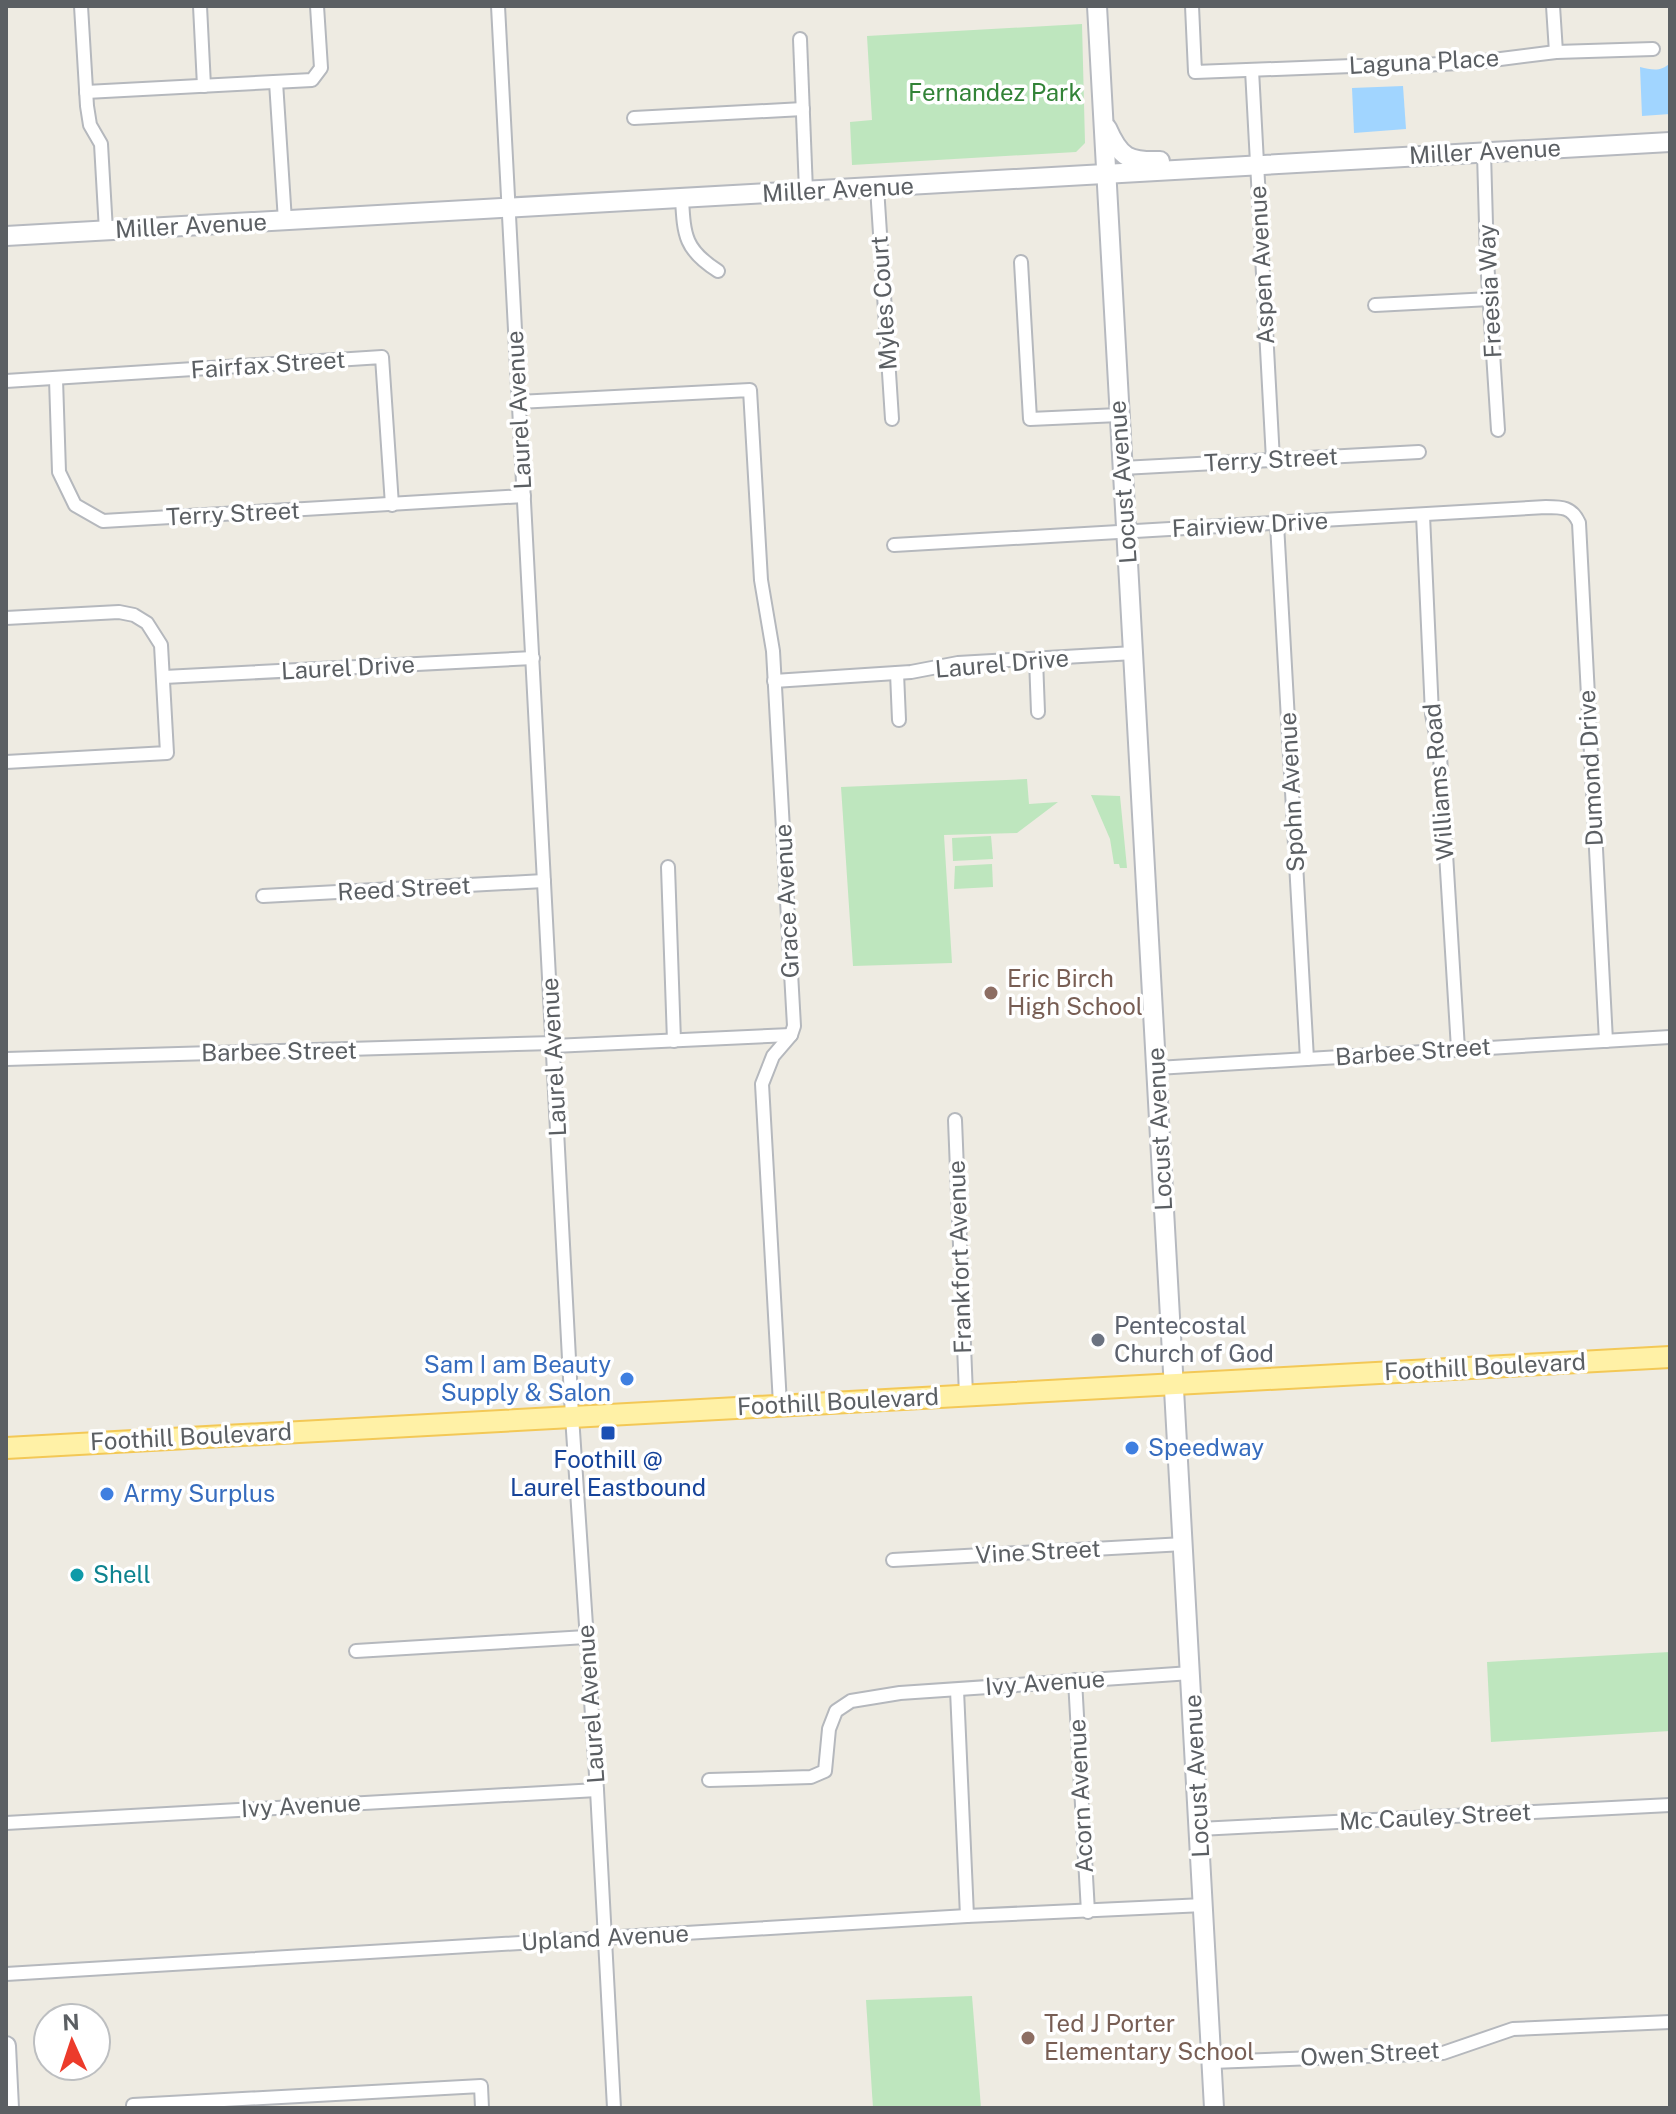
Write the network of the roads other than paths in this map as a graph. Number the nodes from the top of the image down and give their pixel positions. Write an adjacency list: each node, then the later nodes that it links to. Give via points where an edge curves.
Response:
1 (81, 6): 14 (street)
2 (200, 6): 13 (street)
3 (317, 6): 12 (street, via 321,68 312,80)
4 (498, 6): 26 (street, Laurel Avenue)
5 (1097, 6): 16 (street, Locust Avenue)
6 (1192, 6): 11 (street, Laguna Place, via 1195,72)
7 (1553, 6): 10 (street)
8 (800, 39): 15 (street)
9 (1653, 49): 10 (street, Laguna Place)
10 (1556, 52): 11 (street, Laguna Place, via 1477,62)
11 (1252, 70): 20 (street, Aspen Avenue)
12 (276, 82): 13 (street); 27 (street)
13 (204, 86): 14 (street)
14 (86, 92): 28 (street, via 90,125 101,144)
15 (803, 109): 17 (street); 24 (street)
16 (1103, 117): 21 (street, via 1116,147 1131,160 1181,160); 22 (street, Locust Avenue)
17 (634, 118)
18 (1670, 142): 19 (street, Miller Avenue)
19 (1484, 153): 20 (street, Miller Avenue); 32 (street, Freesia Way)
20 (1256, 166): 21 (street, Miller Avenue); 41 (street, Aspen Avenue)
21 (1227, 168): 22 (street, Miller Avenue)
22 (1105, 175): 23 (street, Miller Avenue); 37 (street, Locust Avenue)
23 (877, 187): 24 (street, Miller Avenue); 38 (street, Myles Court)
24 (806, 191): 25 (street, Miller Avenue)
25 (682, 199): 26 (street, Miller Avenue); 31 (street, via 689,243 697,258)
26 (509, 209): 27 (street, Miller Avenue); 36 (street, Laurel Avenue)
27 (285, 221): 28 (street, Miller Avenue)
28 (106, 231): 29 (street, Miller Avenue)
29 (6, 236)
30 (1021, 262): 37 (street, via 1030,419)
31 (718, 271)
32 (1490, 299): 33 (street); 39 (street, Freesia Way)
33 (1375, 305)
34 (56, 379): 35 (street, Fairfax Street); 44 (street, Terry Street, via 59,472 75,505 103,521); 44 (street, Fairfax Street, via 382,357)
35 (6, 381)
36 (518, 402): 43 (street, Laurel Avenue); 56 (street, Grace Avenue, via 750,390 761,580)
37 (1119, 415): 42 (street, Locust Avenue)
38 (892, 419)
39 (1498, 430)
40 (1419, 452): 41 (street, Terry Street)
41 (1273, 460): 42 (street, Terry Street)
42 (1122, 468): 48 (street, Locust Avenue)
43 (524, 496): 44 (street, Terry Street); 52 (street, Laurel Avenue)
44 (392, 505)
45 (1558, 507): 46 (street, Fairview Drive); 66 (street, Dumond Drive, via 1573,512 1579,523)
46 (1423, 515): 47 (street, Fairview Drive); 68 (street, Williams Road, via 1432,714 1440,756)
47 (1277, 524): 48 (street, Fairview Drive); 70 (street, Spohn Avenue)
48 (1127, 532): 49 (street, Fairview Drive); 51 (street, Locust Avenue)
49 (894, 545)
50 (6, 618): 55 (street, via 134,615 147,623 161,645)
51 (1134, 653): 53 (street, Laurel Drive); 71 (street, Locust Avenue)
52 (533, 658): 55 (street, Laurel Drive); 61 (street, Laurel Avenue)
53 (1036, 659): 54 (street, Laurel Drive); 57 (street)
54 (897, 673): 56 (street, Laurel Drive); 58 (street)
55 (164, 677): 59 (street, via 167,753)
56 (774, 681): 63 (street, Grace Avenue)
57 (1038, 712)
58 (899, 720)
59 (6, 762)
60 (668, 867): 65 (street)
61 (544, 881): 62 (street, Reed Street); 67 (street, Laurel Avenue)
62 (263, 896)
63 (791, 1035): 65 (street, Barbee Street); 76 (street, via 773,1056 762,1084)
64 (1670, 1037): 66 (street, Barbee Street)
65 (674, 1041): 67 (street, Barbee Street)
66 (1606, 1041): 68 (street, Barbee Street)
67 (553, 1044): 69 (street, Barbee Street); 77 (street, Laurel Avenue)
68 (1458, 1049): 70 (street, Barbee Street)
69 (6, 1059)
70 (1307, 1059): 71 (street, Barbee Street)
71 (1157, 1068): 74 (street, Locust Avenue)
72 (955, 1120): 75 (street, Frankfort Avenue)
73 (1670, 1357): 74 (main road, Foothill Boulevard)
74 (1175, 1384): 75 (main road, Foothill Boulevard); 79 (street, Locust Avenue)
75 (966, 1395): 76 (main road, Foothill Boulevard)
76 (780, 1404): 77 (main road, Foothill Boulevard)
77 (572, 1416): 78 (main road, Foothill Boulevard); 81 (street, Laurel Avenue)
78 (6, 1448)
79 (1184, 1544): 80 (street, Vine Street); 83 (street, Locust Avenue)
80 (893, 1560)
81 (586, 1637): 82 (street); 87 (street, Laurel Avenue)
82 (356, 1651)
83 (1191, 1673): 84 (street, Ivy Avenue); 90 (street, Locust Avenue)
84 (1075, 1680): 85 (street, Ivy Avenue); 92 (street, Acorn Avenue)
85 (957, 1690): 86 (street, Ivy Avenue, via 851,1701 836,1711 829,1729 825,1771 811,1777); 93 (street)
86 (709, 1780)
87 (597, 1790): 89 (street, Ivy Avenue); 94 (street, Laurel Avenue)
88 (1670, 1805): 90 (street, Mc Cauley Street)
89 (6, 1823)
90 (1199, 1829): 91 (street, Locust Avenue)
91 (1204, 1905): 92 (street, Upland Avenue); 98 (street, Locust Avenue)
92 (1088, 1912): 93 (street, Upland Avenue)
93 (967, 1916): 94 (street, Upland Avenue)
94 (605, 1938): 95 (street, Upland Avenue); 102 (street, Laurel Avenue)
95 (6, 1974)
96 (1670, 2022): 98 (street, Owen Street, via 1513,2029 1443,2053)
97 (6, 2046): 99 (street)
98 (1211, 2062): 103 (street, Locust Avenue)
99 (9, 2108)
100 (133, 2108): 101 (street, via 481,2086)
101 (482, 2108)
102 (614, 2108)
103 (1214, 2108)

